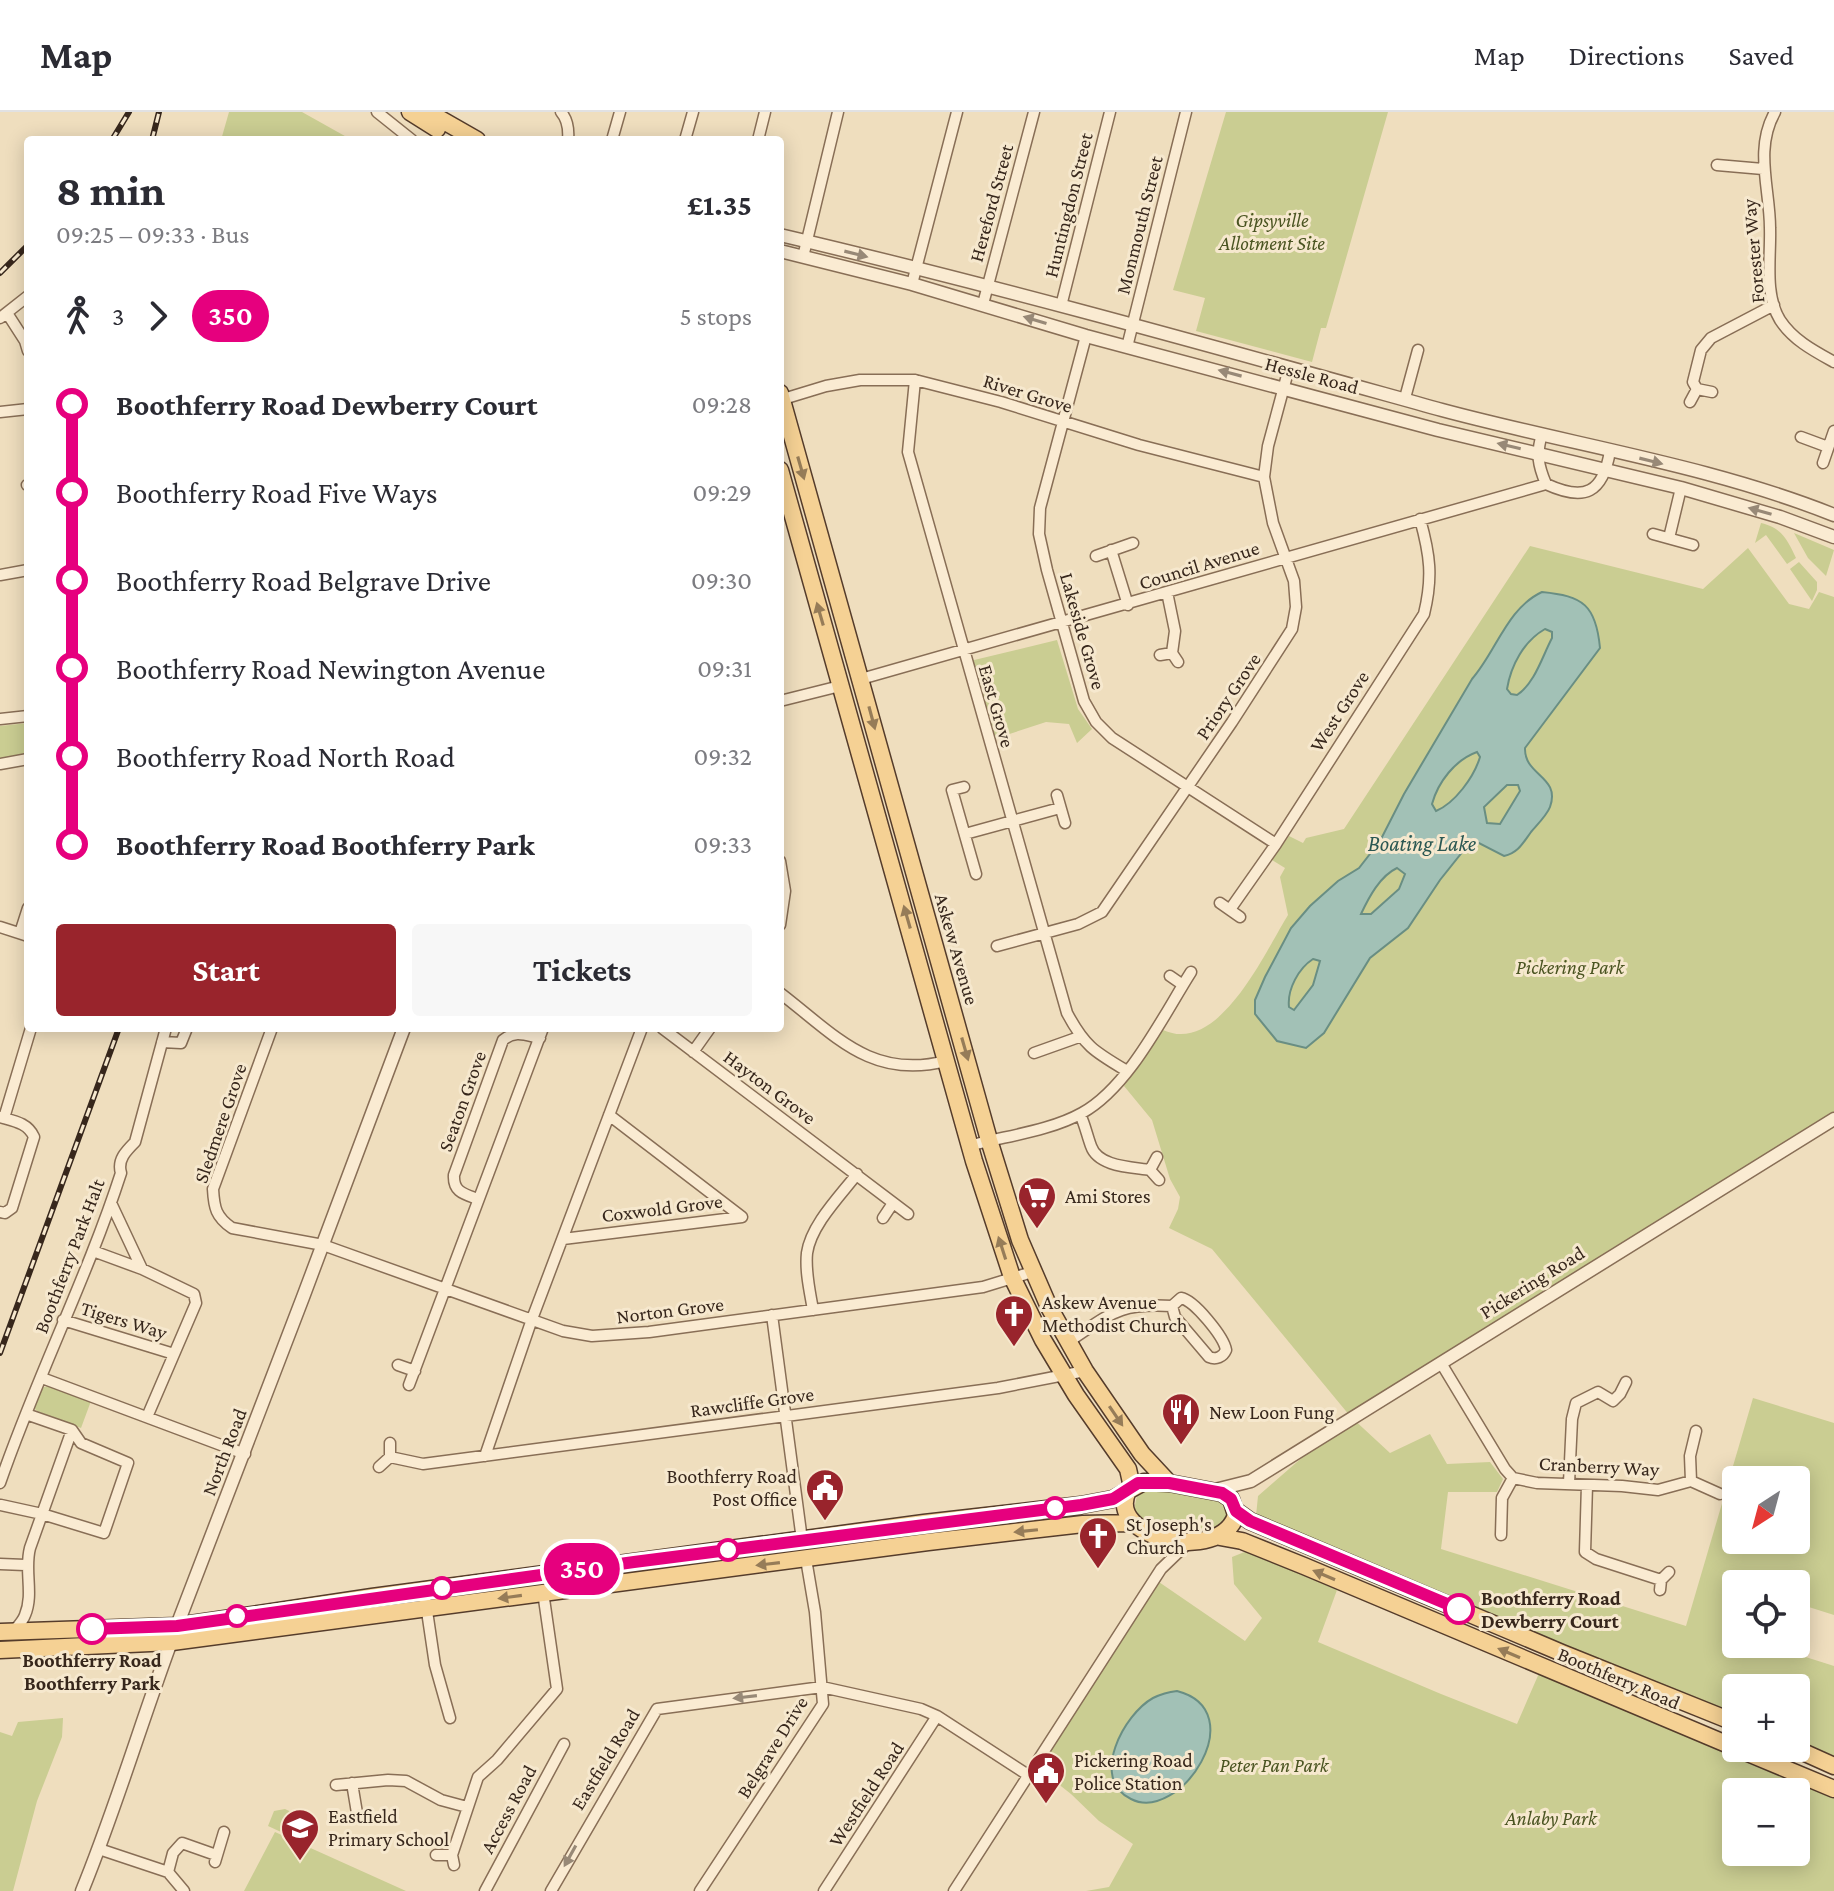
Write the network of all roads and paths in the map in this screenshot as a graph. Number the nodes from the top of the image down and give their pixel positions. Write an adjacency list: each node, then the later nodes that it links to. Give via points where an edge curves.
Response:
1 (377, 112): 14 (street)
2 (410, 112): 15 (main road)
3 (428, 112): 16 (main road)
4 (561, 112): 17 (street)
5 (620, 112): 18 (street)
6 (693, 112): 19 (street)
7 (765, 112): 20 (street)
8 (838, 112): 24 (street)
9 (957, 112): 27 (street)
10 (1034, 112): 29 (street, Hereford Street)
11 (1110, 112): 33 (street, Huntingdon Street)
12 (1186, 112): 35 (street, Monmouth Street)
13 (1775, 112): 22 (street, Forester Way, via 1768,123)
14 (407, 136)
15 (449, 136)
16 (470, 136)
17 (568, 136)
18 (613, 136)
19 (686, 136)
20 (759, 136)
21 (1717, 165): 22 (street)
22 (1763, 169): 32 (street, Forester Way)
23 (784, 236): 24 (street, Hessle Road)
24 (807, 242): 26 (street); 27 (street, Hessle Road, one-way to 27)
25 (784, 252): 26 (street, Hessle Road)
26 (803, 257): 28 (street, Hessle Road)
27 (916, 269): 28 (street); 29 (street, Hessle Road)
28 (912, 284): 31 (street, Hessle Road)
29 (987, 286): 31 (street, Hereford Street); 33 (street, Hessle Road)
30 (24, 299): 34 (street)
31 (983, 304): 36 (street, Hessle Road, one-way to 31)
32 (1774, 305): 40 (street, Forester Way, via 1781,322 1806,347); 44 (street, via 1711,338 1701,350 1693,382)
33 (1061, 306): 35 (street, Hessle Road)
34 (3, 316): 37 (street)
35 (1132, 327): 38 (street, Monmouth Street); 41 (street, Hessle Road)
36 (1086, 336): 38 (street, Hessle Road); 52 (street, Lakeside Grove)
37 (24, 340)
38 (1127, 347): 43 (street, Hessle Road, one-way to 38)
39 (1418, 350): 47 (street)
40 (1834, 362)
41 (1289, 368): 43 (street, Priory Grove); 47 (street, Hessle Road)
42 (915, 380): 46 (street, River Grove, via 860,380); 52 (street, River Grove); 80 (street, East Grove, via 908,452)
43 (1284, 388): 58 (street, Hessle Road, one-way to 43); 61 (street, Priory Grove)
44 (1697, 389): 45 (street); 48 (street)
45 (1712, 392)
46 (784, 396)
47 (1405, 398): 54 (street, Hessle Road)
48 (1690, 402)
49 (784, 408): 82 (main road, Askew Avenue, one-way to 82)
50 (24, 409): 51 (street)
51 (0, 412)
52 (1062, 422): 61 (street, River Grove); 79 (street, Lakeside Grove, via 1040,508 1039,534)
53 (1834, 431): 56 (street)
54 (1542, 434): 57 (street, Hessle Road); 58 (street)
55 (1801, 437): 56 (street)
56 (1828, 447): 59 (street)
57 (1610, 451): 60 (street); 65 (street, Hessle Road, one-way to 65, via 1781,494)
58 (1537, 452): 60 (street, Hessle Road); 63 (street)
59 (1823, 463)
60 (1606, 472): 63 (street, Council Avenue, via 1597,487 1576,494); 64 (street, Hessle Road)
61 (1264, 477): 74 (street, Priory Grove)
62 (784, 484): 83 (main road, Askew Avenue, one-way to 62)
63 (1546, 484): 66 (street, Council Avenue)
64 (1681, 488): 68 (street, Hessle Road, one-way to 64); 69 (street)
65 (1834, 515)
66 (1420, 519): 74 (street, Council Avenue); 96 (street, West Grove, via 1430,554 1424,614)
67 (1653, 534): 69 (street)
68 (1834, 537)
69 (1669, 538): 71 (street)
70 (1133, 543): 72 (street)
71 (1693, 545)
72 (1111, 550): 73 (street); 78 (street)
73 (1096, 556)
74 (1285, 558): 77 (street, Council Avenue); 90 (street, Priory Grove, via 1294,581 1292,629)
75 (24, 571): 76 (street)
76 (0, 575)
77 (1167, 592): 78 (street, Council Avenue); 81 (street, via 1175,658)
78 (1128, 605): 79 (street, Council Avenue)
79 (1062, 622): 80 (street, Council Avenue); 90 (street, Lakeside Grove, via 1084,701 1096,722)
80 (962, 652): 82 (street, Council Avenue); 93 (street, East Grove)
81 (1160, 655)
82 (861, 679): 107 (main road, Askew Avenue, one-way to 107)
83 (840, 686): 84 (street); 108 (main road, Askew Avenue, one-way to 83)
84 (784, 700)
85 (24, 716): 86 (street)
86 (0, 719)
87 (24, 760): 88 (street)
88 (0, 764)
89 (964, 787): 95 (street, via 952,790)
90 (1188, 787): 96 (street, Lakeside Grove); 104 (street, Priory Grove, via 1102,912)
91 (1057, 795): 92 (street)
92 (1060, 808): 93 (street); 94 (street)
93 (1011, 822): 95 (street); 104 (street, East Grove)
94 (1065, 823)
95 (965, 834): 97 (street)
96 (1276, 844): 100 (street, West Grove)
97 (976, 874)
98 (784, 885): 101 (street)
99 (1220, 903): 100 (street)
100 (1231, 908): 102 (street)
101 (784, 910)
102 (1240, 917)
103 (0, 927): 105 (street)
104 (1043, 933): 106 (street, Priory Grove); 122 (street, East Grove)
105 (24, 935)
106 (997, 946)
107 (939, 961): 108 (main road); 132 (main road, Askew Avenue, one-way to 132)
108 (920, 966): 126 (main road, Askew Avenue)
109 (1191, 972): 111 (street)
110 (1170, 976): 111 (street)
111 (1183, 985): 127 (street)
112 (784, 996): 126 (street, via 877,1061 906,1066)
113 (30, 1032): 130 (street)
114 (165, 1032): 123 (street, Boothferry Park Halt)
115 (185, 1032): 123 (street, via 181,1043)
116 (271, 1032): 145 (street, Sledmere Grove, via 213,1189 214,1207 219,1219 232,1228)
117 (403, 1032): 145 (street, North Road)
118 (640, 1032): 129 (street, Coxwold Grove)
119 (667, 1032): 124 (street, Hayton Grove)
120 (707, 1032): 124 (street)
121 (541, 1033): 138 (street, Seaton Grove); 138 (street, Seaton Grove, via 511,1033 503,1040 454,1175 460,1193)
122 (1079, 1037): 125 (street); 127 (street, East Grove)
123 (162, 1042): 139 (street, Boothferry Park Halt, via 135,1142 125,1152)
124 (693, 1052): 136 (street, Hayton Grove)
125 (1034, 1053)
126 (946, 1061): 133 (main road, Askew Avenue)
127 (1127, 1071): 128 (street)
128 (1080, 1114): 132 (street); 135 (street, via 1097,1156)
129 (609, 1115): 144 (street, Coxwold Grove); 144 (street, Coxwold Grove, via 742,1217)
130 (2, 1117): 141 (street, via 25,1125 34,1137 12,1208)
131 (1834, 1119): 158 (street, Pickering Road)
132 (989, 1140): 133 (street); 148 (main road, Askew Avenue)
133 (969, 1146): 149 (main road, Askew Avenue, one-way to 133)
134 (1157, 1157): 135 (street)
135 (1150, 1170): 137 (street)
136 (857, 1174): 140 (street, Hayton Grove); 152 (street, via 811,1238 807,1254)
137 (1159, 1180)
138 (478, 1199): 150 (street, Seaton Grove)
139 (111, 1203): 146 (street, Boothferry Park Halt); 147 (street)
140 (893, 1203): 142 (street, Hayton Grove); 143 (street)
141 (0, 1212)
142 (908, 1214)
143 (883, 1218)
144 (563, 1239): 154 (street, Coxwold Grove)
145 (323, 1245): 150 (street, Norton Grove); 172 (street, North Road)
146 (93, 1251): 147 (street); 155 (street, Boothferry Park Halt)
147 (142, 1269): 157 (street, via 194,1294 196,1303)
148 (1032, 1272): 149 (street, Norton Grove); 156 (main road, Askew Avenue)
149 (1012, 1277): 152 (street, Norton Grove, via 983,1287); 162 (main road, Askew Avenue)
150 (446, 1287): 154 (street, Norton Grove); 160 (street, Seaton Grove)
151 (1172, 1306): 151 (street, via 1181,1298 1192,1302 1225,1343 1222,1356 1207,1355); 156 (street, via 1128,1307)
152 (813, 1310): 153 (street, Norton Grove)
153 (772, 1315): 154 (street, Norton Grove, via 592,1336); 167 (street)
154 (532, 1319): 173 (street, Coxwold Grove)
155 (63, 1320): 157 (street, Tigers Way); 163 (street, Boothferry Park Halt)
156 (1068, 1342): 161 (main road, Askew Avenue)
157 (174, 1354): 168 (street)
158 (1441, 1363): 176 (street, Cranberry Way); 177 (street, Pickering Road)
159 (398, 1365): 160 (street)
160 (415, 1371): 165 (street, Seaton Grove)
161 (1085, 1371): 162 (street, Rawcliffe Grove); 180 (main road, Askew Avenue, one-way to 180, via 1142,1454)
162 (1064, 1376): 167 (street, Rawcliffe Grove); 183 (main road, Askew Avenue, via 1128,1469)
163 (42, 1378): 166 (street, Boothferry Park Halt); 168 (street)
164 (1626, 1382): 181 (street, via 1613,1401 1598,1392 1576,1403)
165 (409, 1385)
166 (26, 1414): 170 (street); 179 (street, Boothferry Park Halt)
167 (786, 1416): 173 (street, Rawcliffe Grove); 193 (street)
168 (147, 1417): 172 (street)
169 (1698, 1426): 178 (street, via 1690,1456)
170 (72, 1430): 188 (street); 188 (street, via 81,1443 128,1463 104,1533)
171 (390, 1443): 174 (street)
172 (245, 1454): 205 (street, North Road)
173 (485, 1456): 174 (street, Rawcliffe Grove, via 423,1464)
174 (390, 1457): 175 (street)
175 (379, 1467)
176 (1513, 1478): 181 (street, Cranberry Way); 190 (street, via 1502,1498)
177 (1251, 1481): 184 (street, Pickering Road); 187 (street, Pickering Road)
178 (1691, 1481): 182 (street, Cranberry Way, via 1658,1490); 185 (street)
179 (0, 1483)
180 (1169, 1483): 183 (main road, via 1144,1482); 184 (main road)
181 (1569, 1483): 182 (street, Cranberry Way)
182 (1587, 1485): 199 (street, via 1585,1552)
183 (1130, 1489): 189 (main road, Askew Avenue, via 1125,1511); 193 (main road, via 1113,1499 1081,1505)
184 (1215, 1490): 187 (main road, Boothferry Road)
185 (1720, 1494)
186 (0, 1505): 188 (street)
187 (1235, 1508): 191 (main road, via 1230,1529); 209 (main road, Boothferry Road, via 1250,1521)
188 (42, 1514): 197 (street)
189 (1132, 1523): 192 (main road); 195 (main road, one-way to 195, via 991,1534)
190 (1501, 1535)
191 (1220, 1537): 194 (main road); 211 (main road, Boothferry Road, one-way to 191, via 1304,1566)
192 (1163, 1538): 194 (main road); 198 (street)
193 (802, 1540): 201 (main road)
194 (1191, 1541): 198 (street)
195 (806, 1559): 200 (main road, one-way to 200); 207 (street, Belgrave Drive)
196 (0, 1564): 197 (street)
197 (25, 1565): 202 (street)
198 (1161, 1569): 216 (street)
199 (1663, 1581)
200 (543, 1592): 201 (main road, one-way to 201); 220 (street, via 557,1689 478,1777)
201 (425, 1599): 205 (main road); 210 (street)
202 (26, 1614): 203 (street); 204 (street)
203 (37, 1631): 204 (main road); 205 (main road)
204 (7, 1632)
205 (174, 1634): 206 (main road); 223 (street, North Road)
206 (0, 1650)
207 (822, 1687): 208 (street); 229 (street, Eastfield Road, one-way to 229, via 657,1709); 230 (street, Belgrave Drive, via 823,1704)
208 (937, 1716): 216 (street); 231 (street, Westfield Road)
209 (1722, 1717)
210 (450, 1718)
211 (1722, 1742)
212 (564, 1744): 228 (street, Access Road)
213 (1810, 1755): 215 (main road)
214 (1769, 1762): 219 (main road, Boothferry Road)
215 (1834, 1766)
216 (1028, 1775): 232 (street)
217 (352, 1783): 218 (street); 220 (street, via 406,1781); 221 (street)
218 (336, 1785)
219 (1834, 1789)
220 (467, 1807): 224 (street, via 453,1860)
221 (357, 1813)
222 (224, 1832): 225 (street, via 216,1858 182,1843)
223 (99, 1849): 225 (street); 226 (street, North Road)
224 (436, 1855)
225 (168, 1872): 227 (street)
226 (82, 1891)
227 (184, 1891)
228 (485, 1891)
229 (551, 1891)
230 (700, 1891)
231 (824, 1891)
232 (954, 1891)

